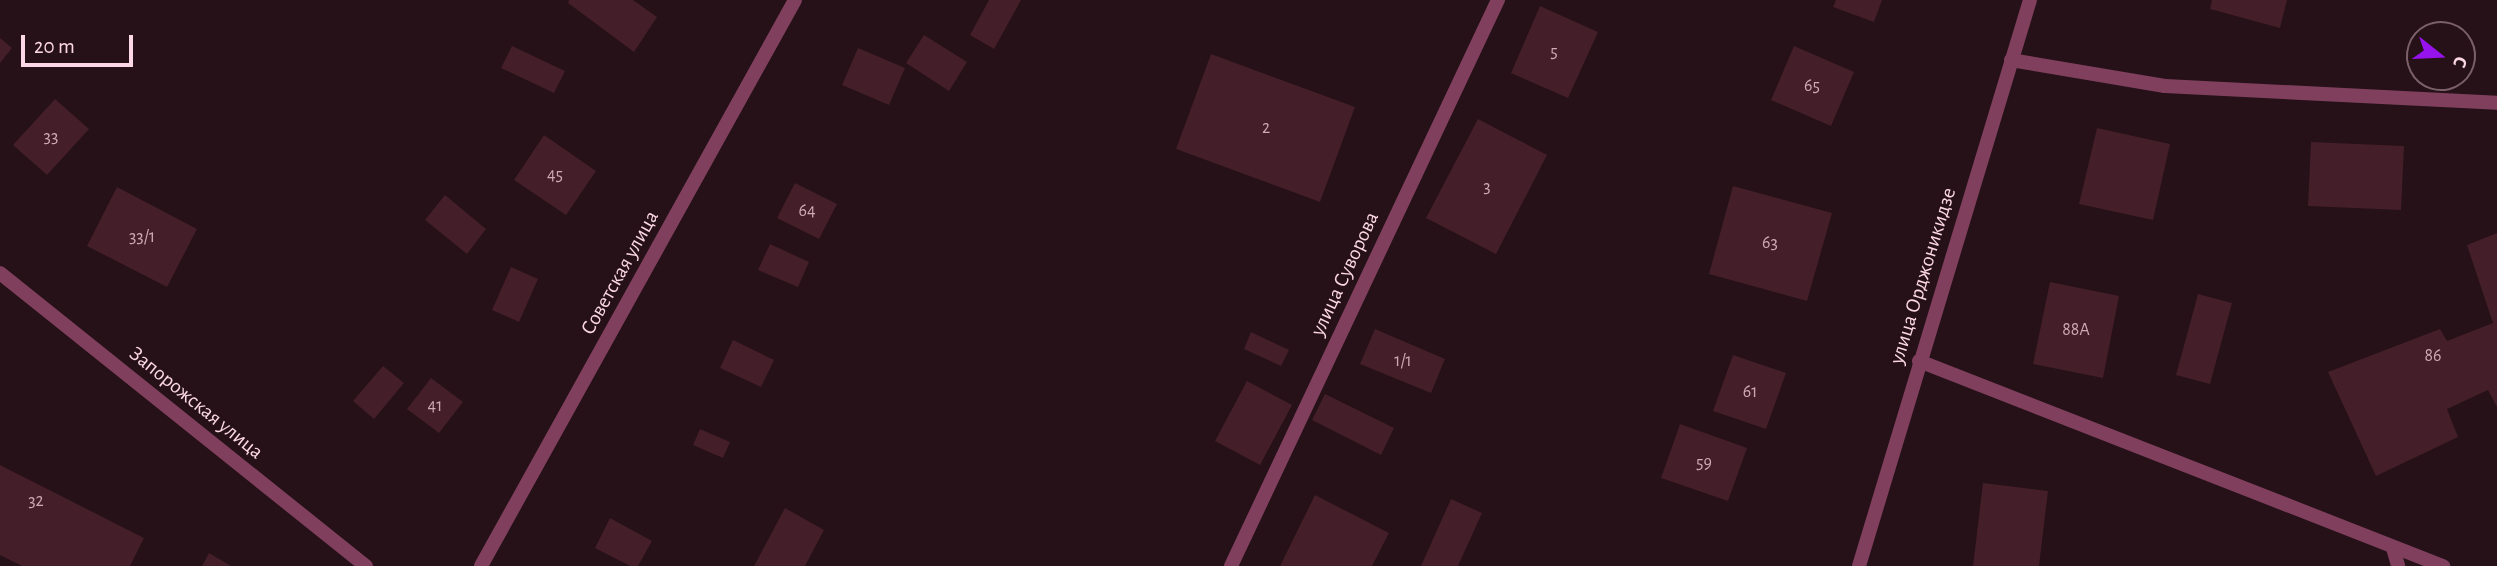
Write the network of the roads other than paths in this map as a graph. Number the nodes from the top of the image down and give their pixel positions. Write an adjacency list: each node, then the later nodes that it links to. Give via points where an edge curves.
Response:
1 (795, 0): 10 (street, Советская улица)
2 (1498, 0): 11 (street, улица Суворова)
3 (2029, 0): 4 (street, улица Орджоникидзе)
4 (2011, 60): 5 (street, via 2165,86); 7 (street, улица Орджоникидзе)
5 (2497, 103)
6 (0, 273): 9 (street, Запорожская улица)
7 (1919, 361): 8 (street); 12 (street, улица Орджоникидзе)
8 (2393, 548): 13 (street); 14 (street)
9 (366, 566)
10 (481, 566)
11 (1231, 566)
12 (1859, 566)
13 (2398, 566)
14 (2443, 566)

